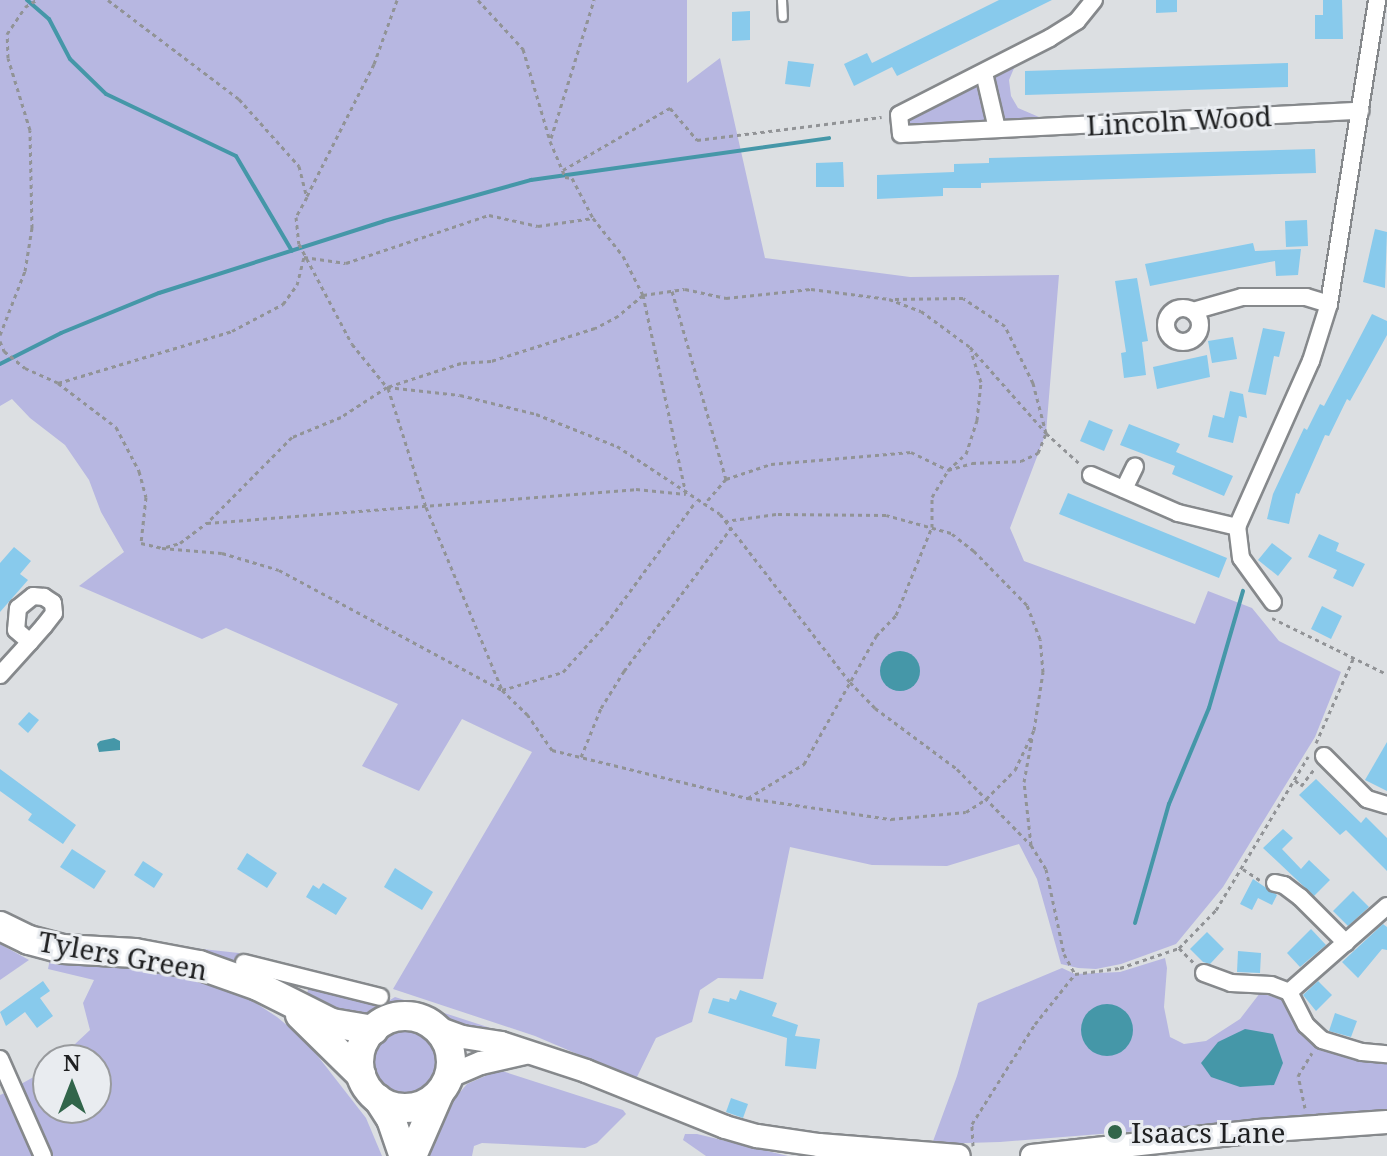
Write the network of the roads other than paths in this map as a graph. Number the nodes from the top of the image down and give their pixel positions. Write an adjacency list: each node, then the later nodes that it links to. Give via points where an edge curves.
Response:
1 (782, 0): 4 (lane)
2 (1094, 0): 5 (street, via 1077,21)
3 (1377, 0): 6 (street)
4 (783, 17)
5 (984, 73): 7 (street); 7 (street, Lincoln Wood, via 899,115 901,134)
6 (1359, 117): 7 (street, Lincoln Wood); 8 (street)
7 (997, 129)
8 (1329, 304): 9 (street, via 1306,297 1242,297); 13 (street, via 1311,361)
9 (1193, 311)
10 (1135, 466): 12 (street)
11 (1091, 475): 12 (street)
12 (1124, 489): 13 (street, via 1178,513)
13 (1237, 527): 14 (street, via 1241,558)
14 (1273, 602)
15 (30, 642): 16 (street)
16 (0, 675)
17 (1324, 756): 18 (street, via 1367,799)
18 (1387, 805)
19 (1275, 883): 22 (street, via 1300,897)
20 (1387, 906): 22 (street)
21 (0, 926): 28 (highway, Tylers Green, via 63,949 135,953 199,965)
22 (1346, 943): 26 (street)
23 (244, 963): 25 (street, Tylers Green)
24 (1204, 973): 26 (street)
25 (305, 977): 27 (street, Tylers Green); 28 (street)
26 (1289, 992): 32 (street, via 1306,1025 1322,1040)
27 (380, 997)
28 (290, 1002): 30 (highway, Tylers Green, via 332,1023); 34 (highway, Tylers Green)
29 (435, 1027): 30 (highway, via 397,1017); 31 (main road); 35 (highway, via 450,1049)
30 (373, 1030): 34 (highway, via 361,1051)
31 (525, 1053): 35 (main road, via 481,1063); 43 (main road, via 757,1136)
32 (1387, 1054)
33 (0, 1059): 40 (street)
34 (361, 1075): 36 (highway)
35 (444, 1085): 36 (highway, via 428,1102 403,1108); 42 (highway)
36 (378, 1099): 41 (highway)
37 (1387, 1122): 39 (main road)
38 (1090, 1150): 39 (main road); 44 (main road); 45 (street)
39 (1148, 1150)
40 (43, 1156)
41 (404, 1156)
42 (412, 1156)
43 (959, 1156)
44 (1032, 1156)
45 (1121, 1156)

